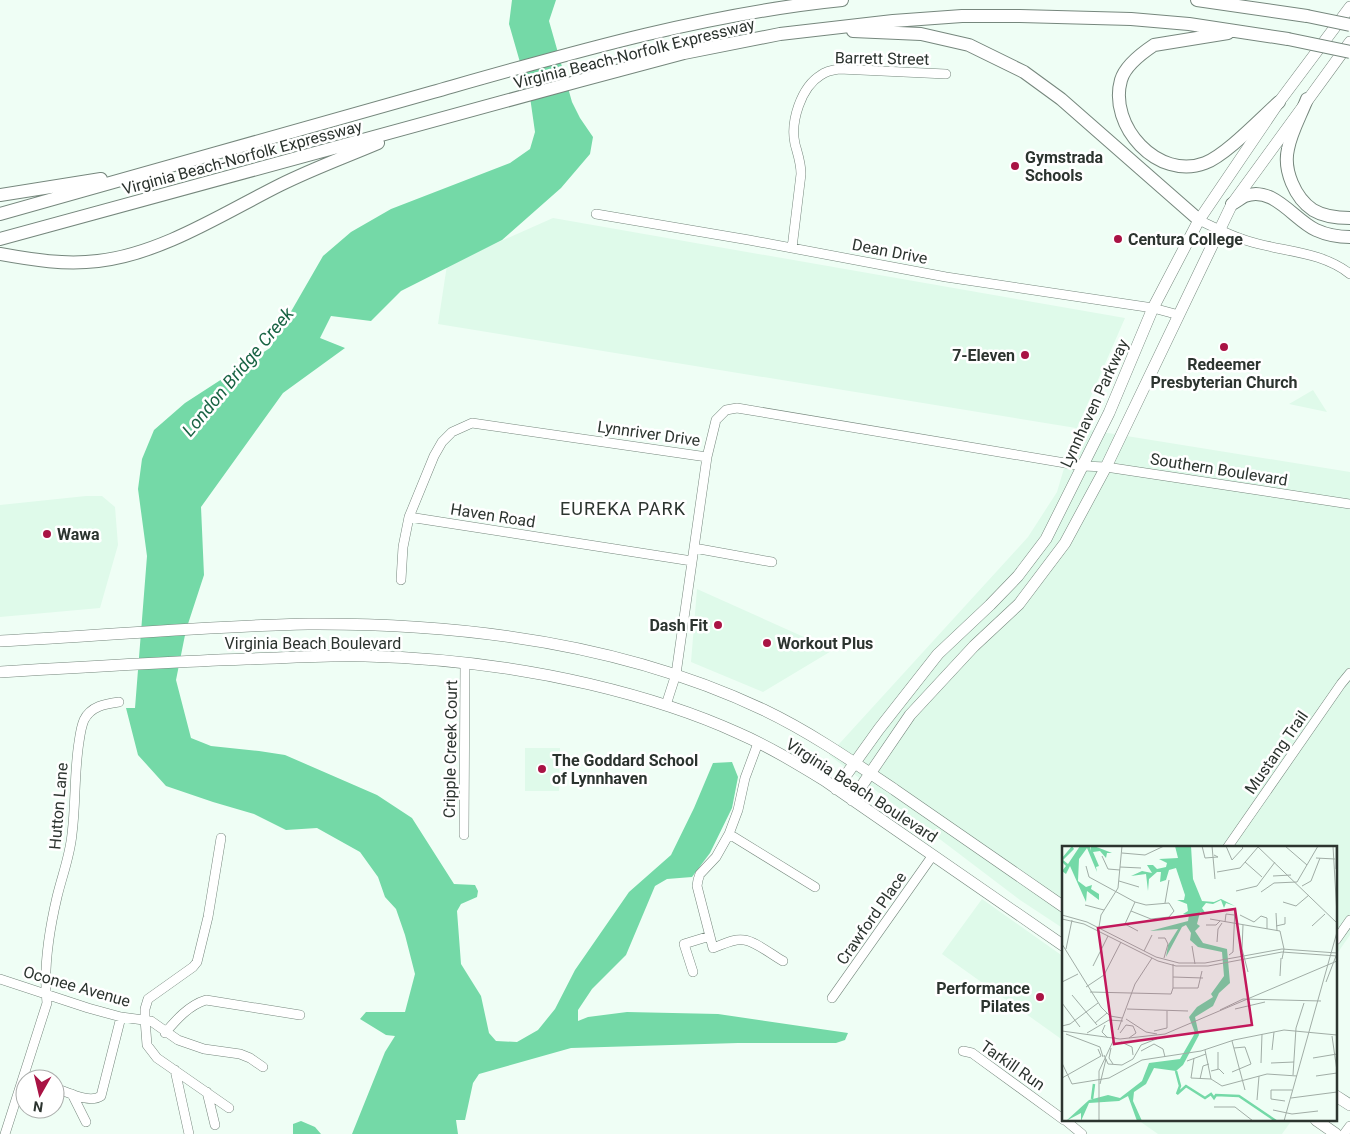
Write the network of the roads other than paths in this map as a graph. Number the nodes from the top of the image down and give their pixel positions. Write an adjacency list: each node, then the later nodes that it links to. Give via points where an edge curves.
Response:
1 (842, 0): 15 (highway, Virginia Beach-Norfolk Expressway, via 702,22 571,54)
2 (1197, 0): 5 (highway)
3 (1255, 0): 5 (highway)
4 (1350, 7): 13 (main road, Lynnhaven Parkway)
5 (1278, 11): 6 (highway, bridge)
6 (1350, 25)
7 (810, 30): 8 (highway, Virginia Beach-Norfolk Expressway, via 935,18 1020,16 1131,19); 14 (highway, Virginia Beach-Norfolk Expressway, via 684,54); 21 (highway, via 921,34 969,45 1024,72 1061,99)
8 (1240, 31): 10 (highway, Virginia Beach-Norfolk Expressway, bridge); 13 (highway, via 1170,41 1154,45 1144,52 1121,78 1120,108 1128,130 1156,158 1173,165 1195,166 1218,156)
9 (1350, 42): 12 (main road)
10 (1350, 52)
11 (946, 74): 25 (street, Barrett Street, via 839,69 816,78 800,102 795,122 795,144 801,174)
12 (1307, 99): 17 (main road); 20 (highway, via 1288,147 1286,162 1292,182 1302,200 1313,210)
13 (1279, 102): 21 (main road, Lynnhaven Parkway)
14 (429, 122): 24 (highway, Virginia Beach-Norfolk Expressway); 26 (highway, via 310,171 150,249 120,258 71,262)
15 (143, 174): 16 (highway); 18 (highway, Virginia Beach-Norfolk Expressway)
16 (0, 195)
17 (1232, 204): 22 (main road); 23 (highway, via 1246,196 1260,194 1281,204 1315,230)
18 (0, 214)
19 (596, 214): 25 (street, Dean Drive)
20 (1350, 218)
21 (1199, 220): 22 (street); 28 (main road, Lynnhaven Parkway)
22 (1218, 229): 27 (street, via 1248,241 1312,256); 29 (main road)
23 (1350, 237)
24 (0, 240)
25 (792, 248): 28 (street, Dean Drive, via 946,277)
26 (0, 254)
27 (1350, 274)
28 (1153, 308): 29 (street, Dean Drive); 31 (main road, Lynnhaven Parkway)
29 (1178, 315): 32 (main road)
30 (707, 457): 31 (street, Lynnriver Drive, via 716,420 726,410 736,408); 34 (street, Lynnriver Drive, via 469,423 442,442); 35 (street)
31 (1083, 466): 32 (street, Southern Boulevard); 47 (main road, Lynnhaven Parkway, via 1035,554 990,605 938,654)
32 (1106, 467): 33 (street, Southern Boulevard); 48 (main road, via 1064,543 1040,577 1018,604 910,715)
33 (1350, 504)
34 (409, 517): 36 (street, Haven Road); 38 (street, Lynnriver Drive, via 402,547)
35 (694, 548): 36 (street); 37 (street)
36 (692, 562): 43 (street)
37 (772, 562)
38 (400, 580)
39 (0, 641): 43 (main road, Virginia Beach Boulevard, via 288,625 395,626 516,637 610,656)
40 (465, 663): 41 (main road, Virginia Beach Boulevard, via 366,656 301,656); 45 (main road, Virginia Beach Boulevard, via 569,680); 52 (street, Cripple Creek Court)
41 (0, 672)
42 (1350, 673): 54 (street, Mustang Trail)
43 (676, 674): 45 (street); 47 (main road, Virginia Beach Boulevard, via 763,709)
44 (120, 702): 65 (street, Hutton Lane, via 95,707 82,726 75,774 71,847 57,898 44,987)
45 (666, 705): 46 (main road, Virginia Beach Boulevard)
46 (758, 743): 49 (main road, Virginia Beach Boulevard); 51 (street)
47 (855, 762): 48 (main road, Virginia Beach Boulevard); 49 (main road, Lynnhaven Parkway)
48 (870, 773): 50 (main road); 57 (main road, Virginia Beach Boulevard)
49 (836, 789): 50 (main road, Virginia Beach Boulevard)
50 (852, 800): 55 (main road, Virginia Beach Boulevard)
51 (729, 834): 56 (street); 59 (street, via 698,880)
52 (464, 835)
53 (221, 838): 69 (street, Oconee Avenue, via 197,962 148,999)
54 (1228, 846)
55 (933, 855): 61 (main road, Virginia Beach Boulevard); 66 (street, Crawford Place)
56 (815, 887)
57 (1062, 906)
58 (1350, 920): 60 (street)
59 (710, 936): 62 (street, via 713,948 734,940 745,940); 63 (street, via 684,944)
60 (1338, 937)
61 (1062, 945)
62 (783, 961)
63 (693, 972)
64 (0, 979): 65 (street, Oconee Avenue)
65 (46, 995): 68 (street, Oconee Avenue); 73 (street, Hutton Lane, via 47,1003)
66 (832, 998)
67 (300, 1015): 70 (street, via 206,1000 188,1010)
68 (121, 1017): 69 (street, Oconee Avenue); 77 (street, via 101,1096 88,1099)
69 (145, 1019): 70 (street); 74 (street, via 150,1051)
70 (165, 1033): 72 (street, via 190,1045 240,1054)
71 (963, 1051): 82 (street, Tarkill Run, via 972,1053)
72 (262, 1067)
73 (29, 1069)
74 (175, 1070): 76 (street); 89 (street)
75 (65, 1092): 77 (street)
76 (206, 1092): 81 (street); 86 (street)
77 (72, 1094): 83 (street)
78 (1338, 1097): 79 (main road)
79 (1350, 1105)
80 (15, 1107): 88 (street, Hutton Lane)
81 (229, 1108)
82 (1062, 1119)
83 (86, 1122)
84 (1067, 1122): 90 (street, Tarkill Run)
85 (1319, 1122): 91 (main road)
86 (215, 1125)
87 (1350, 1126): 92 (street)
88 (5, 1134)
89 (189, 1134)
90 (1082, 1134)
91 (1336, 1134)
92 (1344, 1134)

